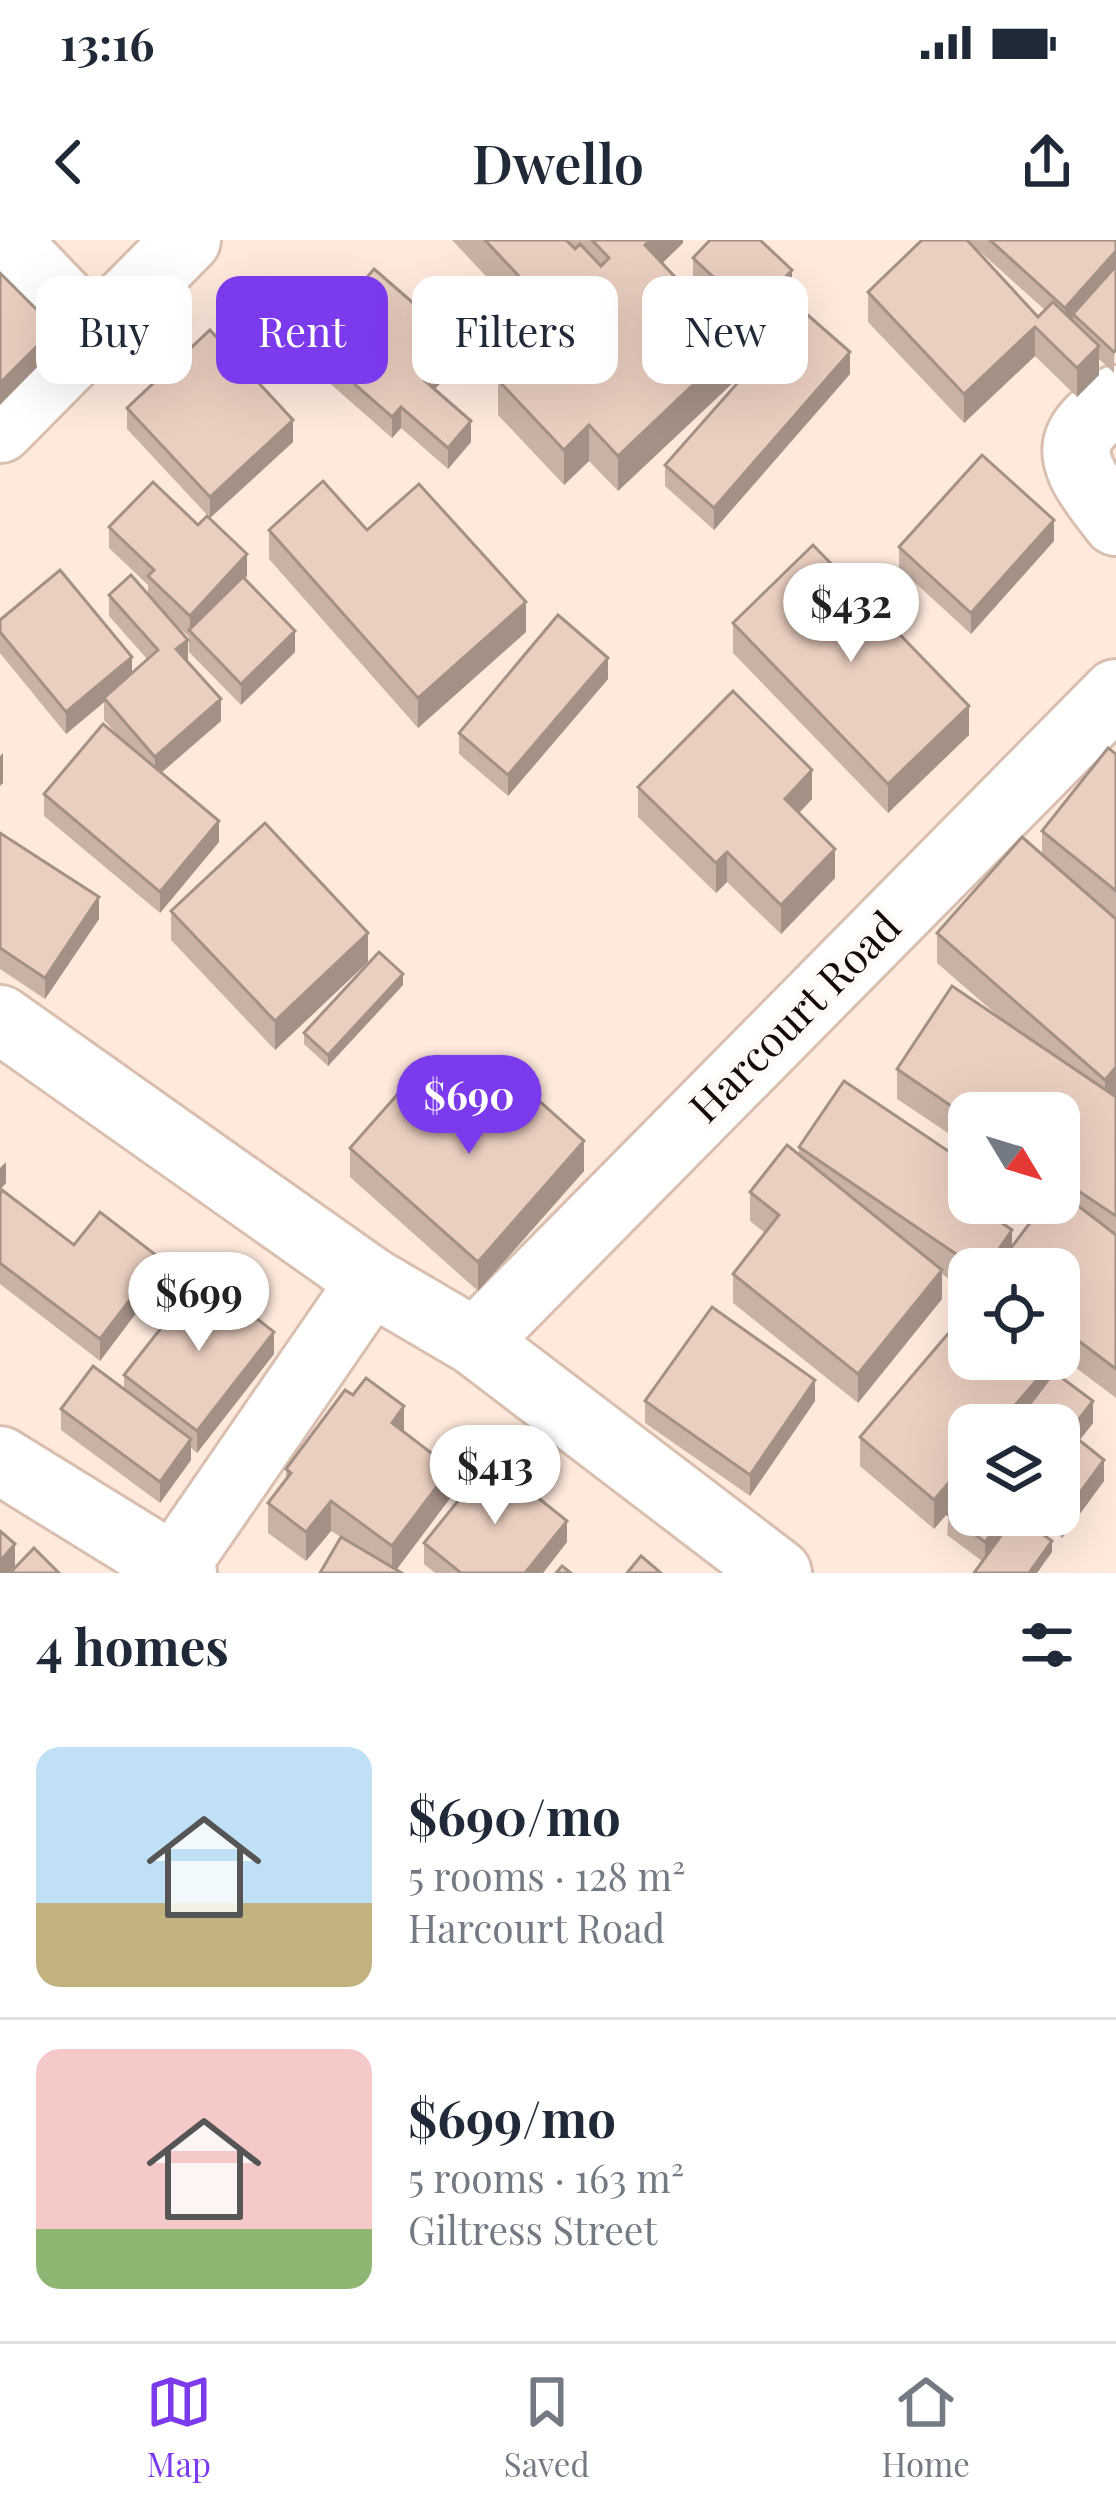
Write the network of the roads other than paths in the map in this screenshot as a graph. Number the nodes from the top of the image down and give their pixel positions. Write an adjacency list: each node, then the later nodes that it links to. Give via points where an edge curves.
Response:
1 (5, 240): 3 (street)
2 (188, 240): 4 (street)
3 (39, 276)
4 (151, 276)
5 (43, 384): 7 (street)
6 (1116, 399): 8 (street, via 1081,434 1076,451)
7 (0, 429)
8 (1116, 522)
9 (1116, 693): 12 (street, Harcourt Road)
10 (0, 1019): 11 (street)
11 (371, 1280): 12 (street); 14 (street)
12 (475, 1342): 15 (street)
13 (0, 1460): 14 (street)
14 (176, 1571)
15 (778, 1573)

